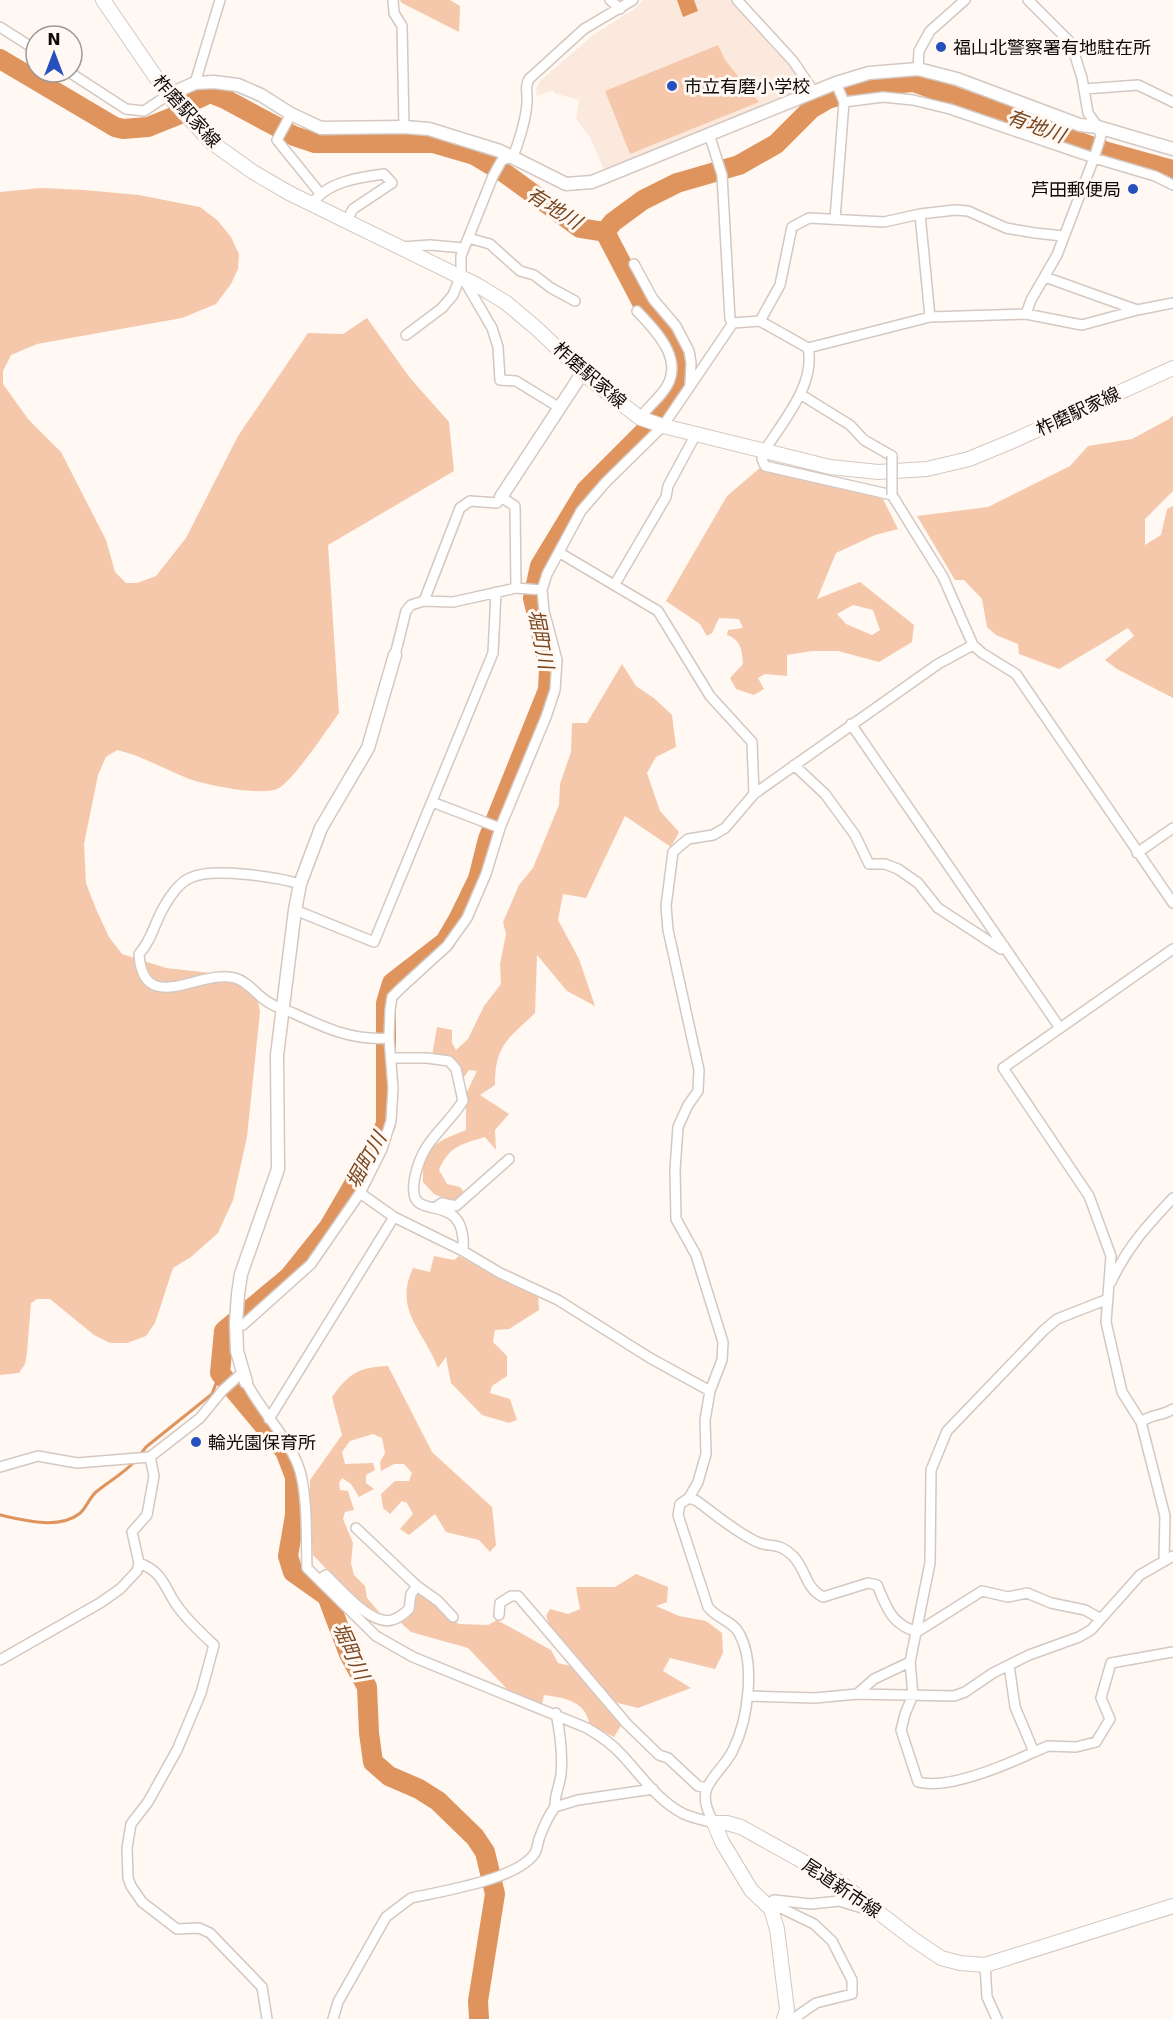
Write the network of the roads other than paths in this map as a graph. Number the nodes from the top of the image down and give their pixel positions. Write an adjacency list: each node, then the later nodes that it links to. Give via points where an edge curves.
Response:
1 (103, 0): 18 (main road, 柞磨駅家線)
2 (220, 0): 14 (street)
3 (393, 0): 22 (street, via 394,13 402,26)
4 (610, 0): 9 (street)
5 (633, 0): 9 (street)
6 (737, 0): 17 (street, via 793,61)
7 (965, 0): 12 (street, via 930,32 919,51)
8 (1029, 0): 16 (street, via 1071,44)
9 (620, 9): 27 (street, via 584,29 529,79 518,143)
10 (0, 27): 11 (street)
11 (24, 42)
12 (918, 69): 15 (street, via 869,73); 23 (street, via 957,79)
13 (84, 82): 18 (street, via 126,109 144,111)
14 (195, 83): 18 (street); 21 (street, via 238,85 261,95)
15 (836, 83): 17 (street); 19 (street)
16 (1084, 89): 20 (street, via 1138,85); 23 (street, via 1088,114)
17 (814, 92): 24 (street)
18 (170, 98): 29 (main road, 柞磨駅家線, via 211,142 244,166 289,193)
19 (844, 102): 26 (street, via 884,97 913,100); 31 (street)
20 (1173, 102)
21 (289, 115): 22 (street, via 321,128); 29 (street, via 278,140)
22 (404, 126): 27 (street, via 429,129 500,151)
23 (1100, 132): 25 (street); 26 (street)
24 (709, 134): 27 (street, via 592,182 566,184); 47 (street, via 722,175)
25 (1173, 149)
26 (1094, 158): 28 (street); 33 (street)
27 (507, 159): 34 (street, via 493,176)
28 (1173, 185)
29 (316, 198): 32 (main road, 柞磨駅家線); 32 (street, via 359,178 384,174 392,183 353,209)
30 (920, 214): 31 (street, via 884,222); 33 (street, via 968,211 1006,228); 45 (street)
31 (835, 219): 46 (street, via 809,218 792,227 780,285)
32 (347, 220): 35 (main road, 柞磨駅家線)
33 (1063, 236): 39 (street)
34 (468, 238): 36 (street); 40 (street, via 490,244 519,271 534,275)
35 (402, 247): 36 (street); 38 (main road, 柞磨駅家線)
36 (464, 248): 38 (street)
37 (634, 264): 51 (street, via 653,299 676,326)
38 (461, 275): 48 (street, via 453,295 442,308); 54 (main road, 柞磨駅家線, via 505,302); 57 (street, via 492,328 498,347 500,380 516,381)
39 (1045, 277): 42 (street); 44 (street)
40 (575, 301)
41 (1173, 303): 42 (street)
42 (1137, 310): 44 (street, via 1082,325)
43 (637, 311): 50 (street, via 665,343)
44 (1026, 314): 45 (street)
45 (930, 317): 49 (street)
46 (759, 321): 47 (street); 49 (street)
47 (733, 323): 52 (street)
48 (406, 335)
49 (808, 348): 56 (street, via 811,360)
50 (671, 357): 51 (street); 58 (street, via 664,392 648,407)
51 (691, 363): 52 (street); 55 (street)
52 (703, 367): 55 (street)
53 (1173, 368): 60 (main road, 柞磨駅家線, via 1006,444 927,470 878,472 830,467)
54 (583, 372): 57 (street); 58 (main road, 柞磨駅家線)
55 (690, 386): 58 (street)
56 (800, 394): 60 (street); 61 (street, bridge, via 892,456)
57 (560, 408): 62 (street)
58 (651, 422): 59 (main road, 柞磨駅家線); 63 (street, via 581,511)
59 (696, 434): 60 (main road, 柞磨駅家線); 64 (street, via 666,497)
60 (765, 450): 61 (street, via 765,466)
61 (892, 495): 69 (street, via 943,577)
62 (501, 497): 65 (street, via 515,506); 68 (street, via 497,502 470,501 460,508)
63 (560, 553): 64 (street); 66 (street)
64 (615, 584): 73 (street, via 658,611 710,696 752,742)
65 (519, 588): 66 (street); 67 (street)
66 (542, 591): 75 (street, via 557,660 555,690)
67 (496, 592): 68 (street, via 453,602); 74 (street, via 493,653)
68 (424, 601): 70 (street, via 406,611)
69 (973, 645): 71 (street, via 938,663); 77 (street, via 1016,674)
70 (395, 655): 78 (street, via 368,748 321,828)
71 (851, 724): 72 (street); 81 (street)
72 (794, 765): 73 (street); 81 (street, via 825,794 855,835 869,864 898,869 918,883 938,908 1001,949)
73 (754, 794): 97 (street, via 725,828 713,835 688,839 673,852 666,906 699,1070 698,1091 678,1127 676,1219 696,1255 723,1342 722,1360)
74 (432, 802): 75 (street); 80 (street, via 374,942)
75 (500, 828): 85 (street, via 467,918 447,946 392,998)
76 (1173, 828): 77 (street)
77 (1137, 853): 79 (street)
78 (300, 884): 80 (street); 83 (street, via 259,876 191,877 166,903 148,944 139,954 144,977 154,985 175,986 221,976 236,978 268,1003)
79 (1173, 903)
80 (295, 910): 83 (street)
81 (1004, 946): 84 (street)
82 (1173, 949): 84 (street)
83 (283, 1009): 85 (street, via 334,1032); 95 (street, via 277,1055 279,1169 241,1274)
84 (1060, 1028): 93 (street, via 1003,1068 1089,1196 1111,1256)
85 (389, 1038): 86 (street)
86 (391, 1058): 88 (street, via 391,1121); 90 (street, via 449,1061 456,1069 463,1101 428,1145 413,1192 422,1205)
87 (509, 1159): 90 (street, via 456,1206 442,1203)
88 (360, 1193): 91 (street); 95 (street, via 310,1264 243,1325)
89 (1173, 1198): 93 (street, via 1123,1257)
90 (435, 1208): 92 (street, via 457,1218 464,1234)
91 (394, 1217): 92 (street); 99 (street)
92 (463, 1251): 97 (street, via 558,1300)
93 (1110, 1286): 94 (street)
94 (1108, 1299): 100 (street, via 1106,1322 1122,1392); 112 (street, via 1057,1319 1043,1330 947,1431 931,1470 930,1563)
95 (236, 1323): 96 (street, via 237,1351)
96 (245, 1377): 99 (street); 101 (street, via 223,1390 200,1418)
97 (710, 1391): 103 (street, via 705,1420 706,1454)
98 (1173, 1408): 100 (street)
99 (269, 1419): 107 (street, via 299,1467 307,1568)
100 (1141, 1422): 105 (street, via 1165,1516)
101 (150, 1457): 102 (street, via 77,1463 38,1456); 106 (street, via 154,1476 147,1515 132,1532)
102 (0, 1467)
103 (689, 1498): 112 (street, via 739,1533 759,1543 779,1545 794,1557 814,1592 823,1597 868,1583 877,1585 892,1618); 119 (street, via 680,1503 678,1515 708,1607 715,1616 738,1629 743,1640)
104 (356, 1528): 108 (street)
105 (1169, 1558): 111 (street, via 1140,1575)
106 (139, 1563): 114 (street, via 120,1589 100,1603); 130 (street, via 151,1567 162,1578 178,1607 214,1645 201,1693 177,1750 131,1824 127,1848 130,1886 142,1902 177,1929 199,1928 210,1933 262,1987)
107 (319, 1580): 108 (street, via 326,1575 369,1616 390,1621 409,1610 411,1594); 120 (street, via 376,1636 413,1657)
108 (417, 1586): 110 (street)
109 (499, 1616): 122 (street, via 500,1603 518,1596 627,1724 659,1755 668,1758 698,1786)
110 (453, 1617)
111 (1101, 1619): 112 (street, via 1085,1610 1027,1593 1008,1597 982,1591); 116 (street, via 1079,1637)
112 (917, 1632): 115 (street)
113 (1173, 1652): 121 (street, via 1111,1663 1101,1698 1110,1719 1096,1742 1076,1747 1048,1746)
114 (0, 1660)
115 (910, 1662): 117 (street, via 874,1679); 118 (street)
116 (1009, 1665): 118 (street, via 954,1696); 121 (street, via 1015,1707)
117 (857, 1694): 118 (street); 119 (street, via 815,1698)
118 (913, 1695): 121 (street, via 901,1730 918,1782 929,1785 993,1772)
119 (748, 1696): 122 (street, via 745,1720 734,1749)
120 (556, 1713): 123 (street, via 603,1738); 124 (street, via 562,1748)
121 (1034, 1752)
122 (707, 1788): 125 (street, via 706,1810)
123 (653, 1789): 124 (street); 125 (street, via 683,1814)
124 (555, 1807): 131 (street, via 535,1853 524,1862 485,1882 411,1898 386,1917 338,2002)
125 (714, 1823): 126 (main road, via 751,1890); 127 (main road, 尾道新市線, via 741,1827 838,1881)
126 (767, 1905): 127 (street, via 774,1900 811,1904 839,1901 862,1908); 132 (main road, via 777,1929 787,2010); 133 (street, via 814,1924 832,1941 852,1980 852,1994 816,2003)
127 (870, 1906): 129 (main road, 尾道新市線, via 940,1958)
128 (1173, 1906): 129 (main road, 尾道新市線)
129 (985, 1965): 134 (street, via 987,1997)
130 (267, 2019)
131 (333, 2019)
132 (784, 2019)
133 (793, 2019)
134 (997, 2019)

